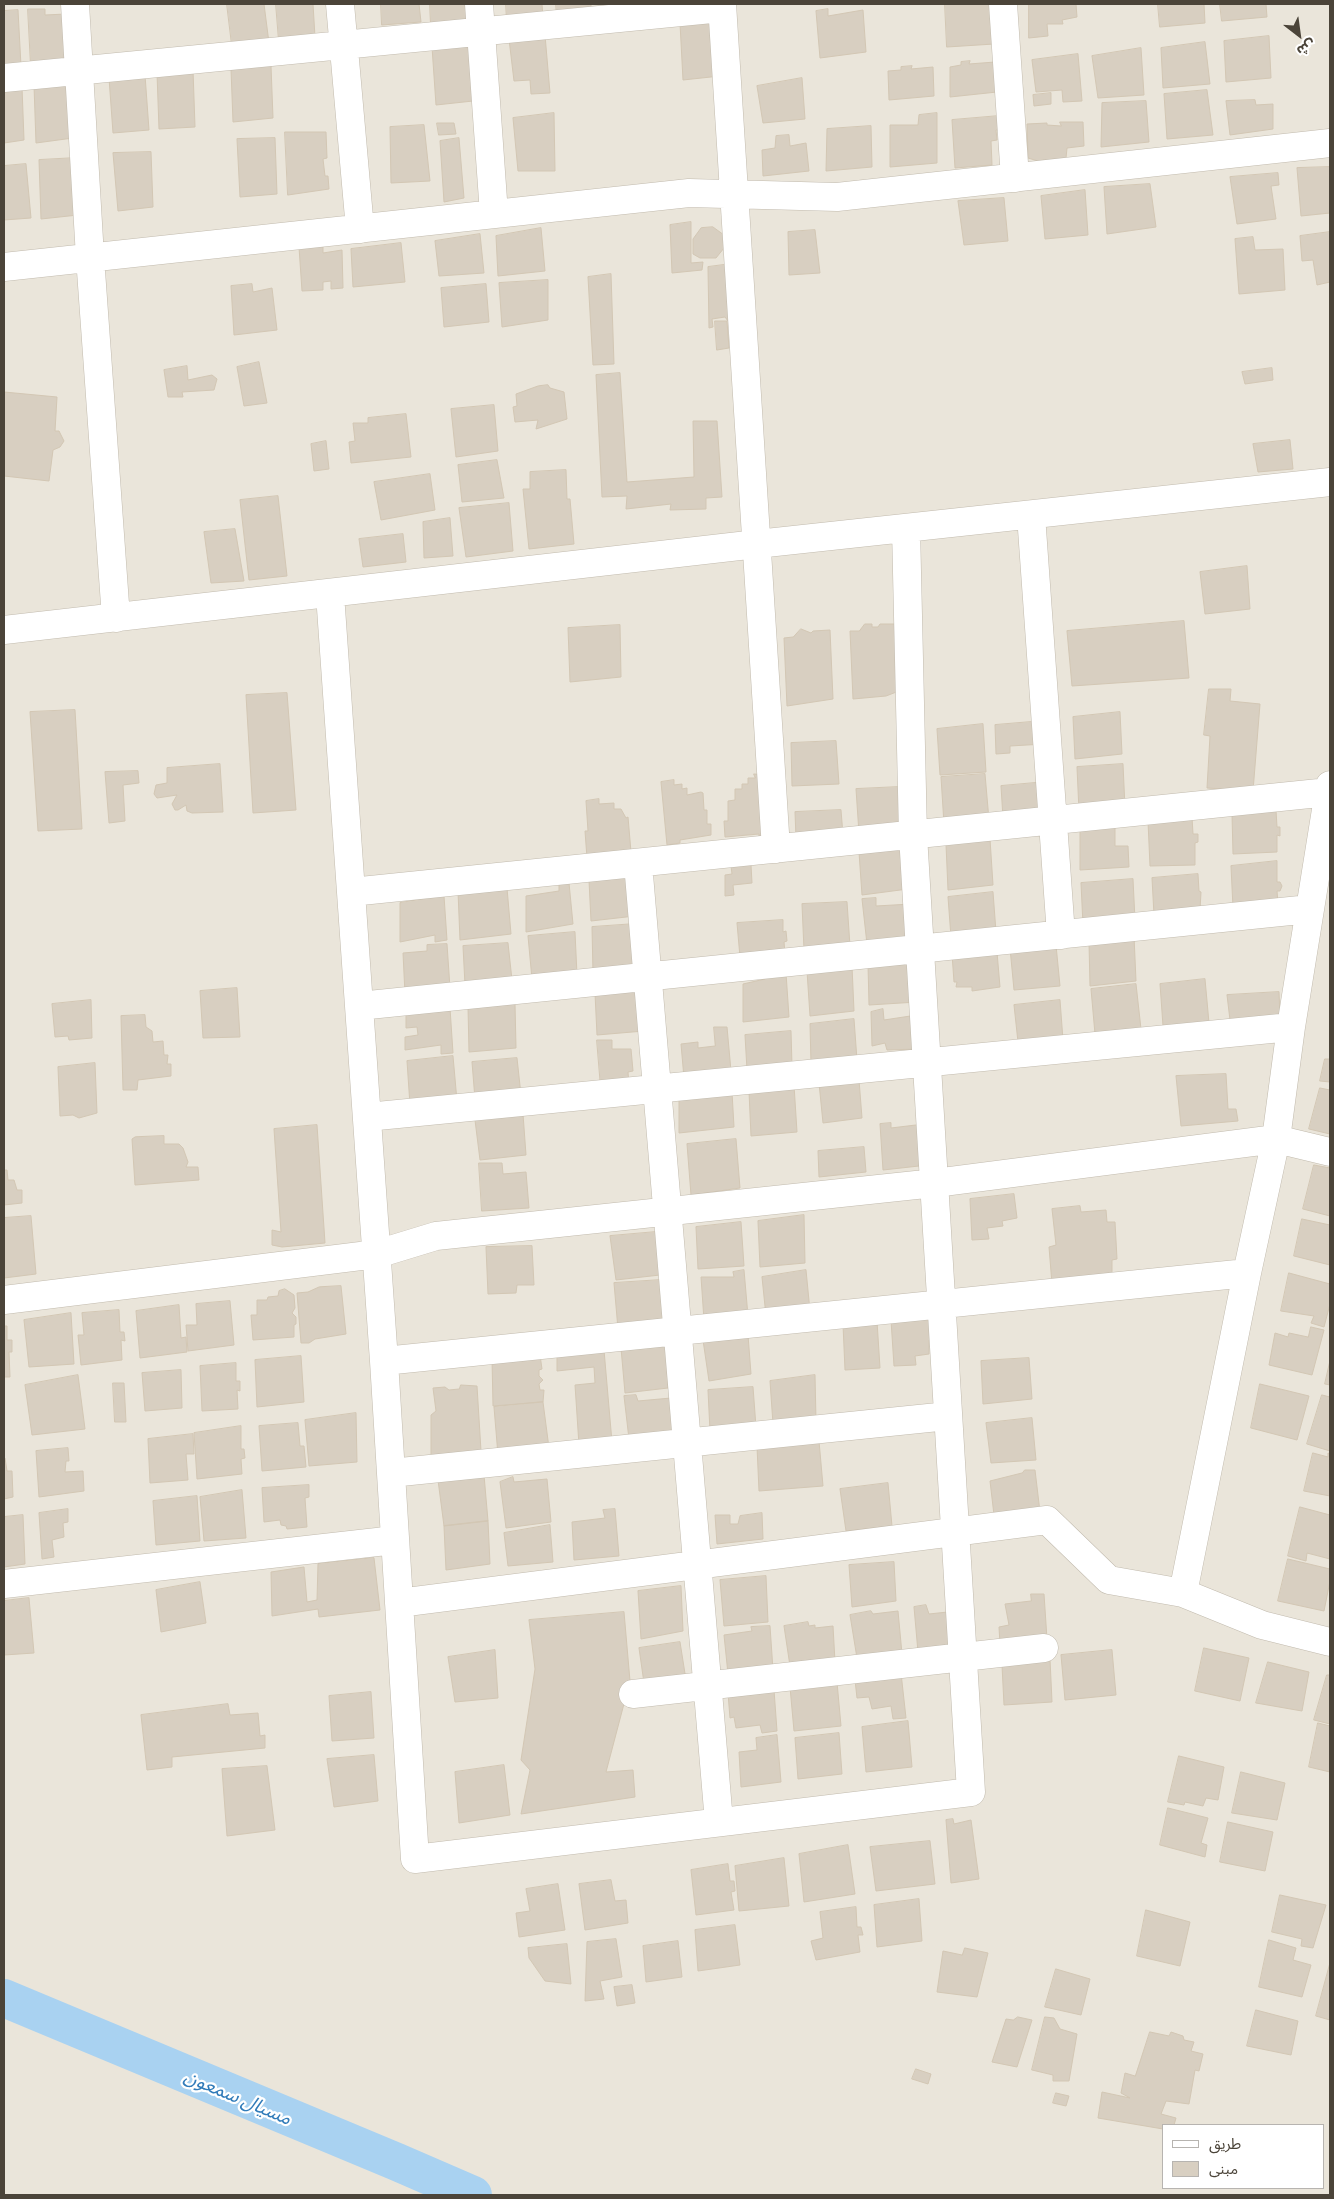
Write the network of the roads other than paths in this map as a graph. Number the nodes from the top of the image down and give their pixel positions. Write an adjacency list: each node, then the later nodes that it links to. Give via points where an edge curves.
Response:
1 (75, 4): 8 (street)
2 (340, 4): 7 (street)
3 (479, 4): 6 (street)
4 (1003, 4): 11 (street)
5 (722, 6): 6 (street); 12 (street)
6 (481, 32): 7 (street); 13 (street)
7 (344, 45): 8 (street); 14 (street)
8 (79, 70): 9 (street); 15 (street)
9 (4, 78)
10 (1330, 143): 11 (street)
11 (1015, 178): 12 (street, via 837,197)
12 (734, 196): 13 (street, via 689,193); 20 (street)
13 (494, 214): 14 (street)
14 (360, 229): 15 (street)
15 (90, 257): 16 (street); 22 (street)
16 (4, 267)
17 (1330, 482): 18 (street)
18 (1031, 515): 19 (street); 25 (street)
19 (906, 528): 20 (street); 27 (street)
20 (757, 544): 21 (street); 28 (street)
21 (330, 594): 22 (street); 30 (street)
22 (116, 618): 23 (street)
23 (4, 630)
24 (1330, 789): 25 (street); 26 (street)
25 (1053, 820): 27 (street); 32 (street)
26 (1327, 826): 31 (street)
27 (913, 835): 28 (street); 33 (street)
28 (776, 849): 29 (street)
29 (638, 863): 30 (street); 34 (street)
30 (351, 892): 35 (street)
31 (1310, 909): 32 (street); 36 (street)
32 (1061, 936): 33 (street)
33 (920, 950): 34 (street); 37 (street)
34 (648, 978): 35 (street); 38 (street)
35 (359, 1006): 39 (street)
36 (1291, 1027): 37 (street); 40 (street)
37 (927, 1063): 38 (street); 42 (street)
38 (657, 1089): 39 (street); 43 (street)
39 (367, 1117): 44 (street)
40 (1276, 1139): 41 (street); 42 (street); 45 (street)
41 (1330, 1152)
42 (935, 1182): 43 (street); 47 (street)
43 (667, 1210): 44 (street, via 436,1236); 48 (street)
44 (377, 1254): 46 (street); 49 (street)
45 (1247, 1273): 47 (street); 57 (street)
46 (4, 1300)
47 (941, 1304): 48 (street); 50 (street)
48 (678, 1331): 49 (street); 51 (street)
49 (384, 1361): 52 (street)
50 (948, 1416): 51 (street); 53 (street)
51 (687, 1443): 52 (street); 55 (street)
52 (391, 1473): 54 (street)
53 (955, 1532): 55 (street); 57 (street, via 1047,1520 1109,1580); 61 (street)
54 (395, 1540): 56 (street); 58 (street)
55 (697, 1566): 58 (street); 62 (street)
56 (4, 1584)
57 (1183, 1593): 59 (street, via 1262,1625)
58 (399, 1603): 64 (street, via 415,1859)
59 (1330, 1642)
60 (1044, 1648): 61 (street)
61 (963, 1657): 62 (street); 64 (street, via 971,1792)
62 (708, 1685): 63 (street); 64 (street)
63 (633, 1694)
64 (719, 1822)

